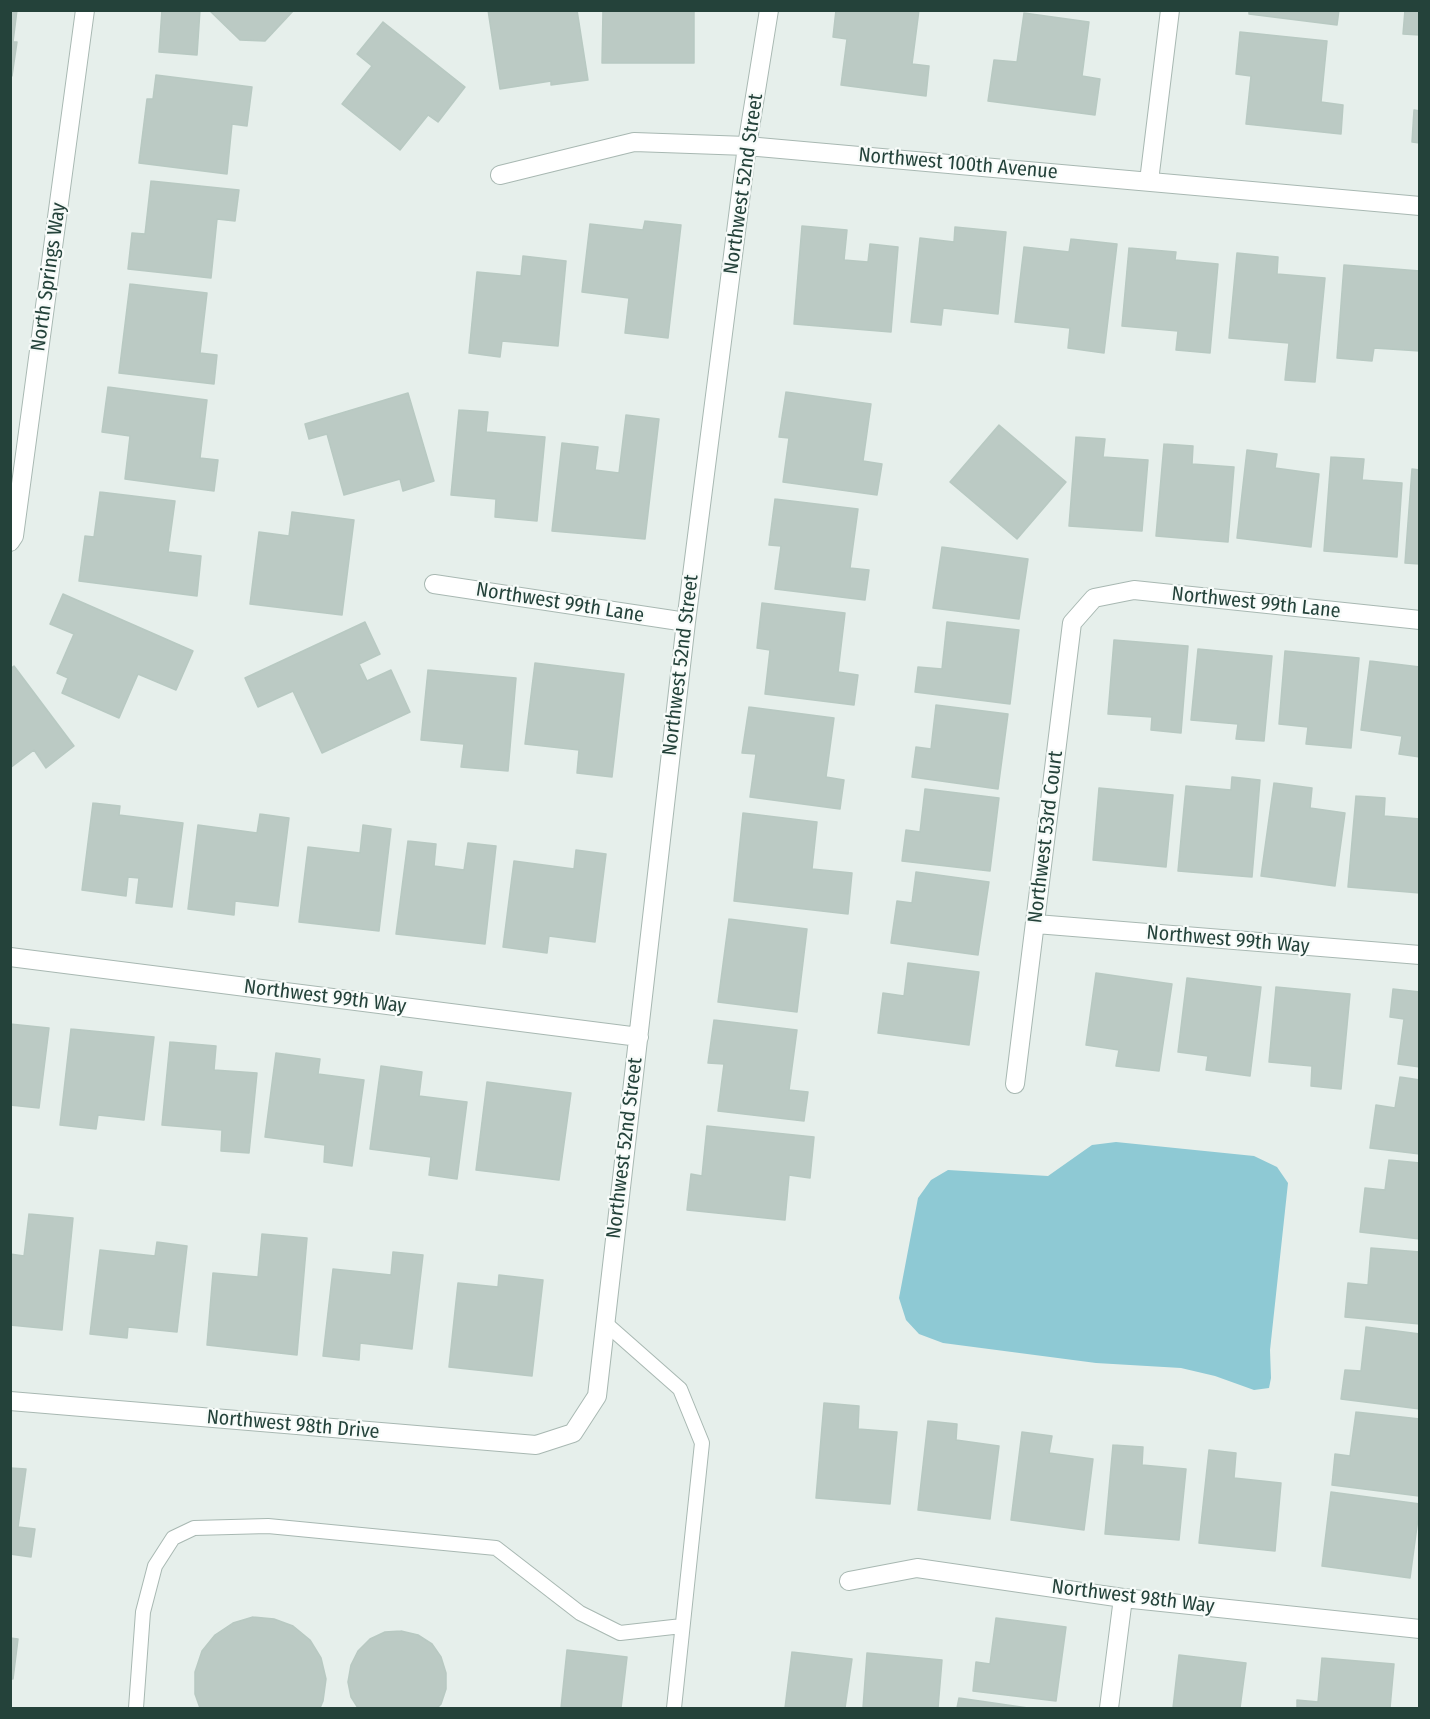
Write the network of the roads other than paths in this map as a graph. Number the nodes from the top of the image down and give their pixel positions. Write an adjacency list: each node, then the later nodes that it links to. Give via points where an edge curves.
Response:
1 (85, 10): 8 (street, North Springs Way, via 14,536)
2 (770, 10): 4 (street, Northwest 52nd Street)
3 (1170, 10): 6 (street)
4 (747, 146): 5 (street, Northwest 100th Avenue, via 634,142); 6 (street, Northwest 100th Avenue); 12 (street, Northwest 52nd Street)
5 (501, 176)
6 (1149, 180): 7 (street, Northwest 100th Avenue)
7 (1419, 206)
8 (10, 542)
9 (434, 584): 12 (street, Northwest 99th Lane)
10 (1094, 598): 11 (street, Northwest 99th Lane, via 1134,590); 13 (street, Northwest 53rd Court, via 1072,623)
11 (1419, 620)
12 (686, 622): 16 (street, Northwest 52nd Street)
13 (1036, 924): 14 (street, Northwest 99th Way); 17 (street, Northwest 53rd Court)
14 (1419, 955)
15 (10, 957): 16 (street, Northwest 99th Way)
16 (639, 1036): 18 (street, Northwest 52nd Street)
17 (1015, 1084)
18 (604, 1322): 20 (street, Northwest 52nd Street, via 597,1396); 23 (lane, via 680,1389 702,1443)
19 (10, 1401): 20 (street, Northwest 98th Drive, via 536,1445)
20 (573, 1433)
21 (849, 1581): 22 (street, Northwest 98th Way, via 917,1568)
22 (1123, 1598): 24 (street, Northwest 98th Way); 27 (street)
23 (682, 1626): 25 (lane, via 620,1633 580,1613 496,1548 267,1526 194,1528 173,1538 155,1566 143,1612); 26 (lane)
24 (1419, 1629)
25 (136, 1708)
26 (674, 1708)
27 (1109, 1708)

